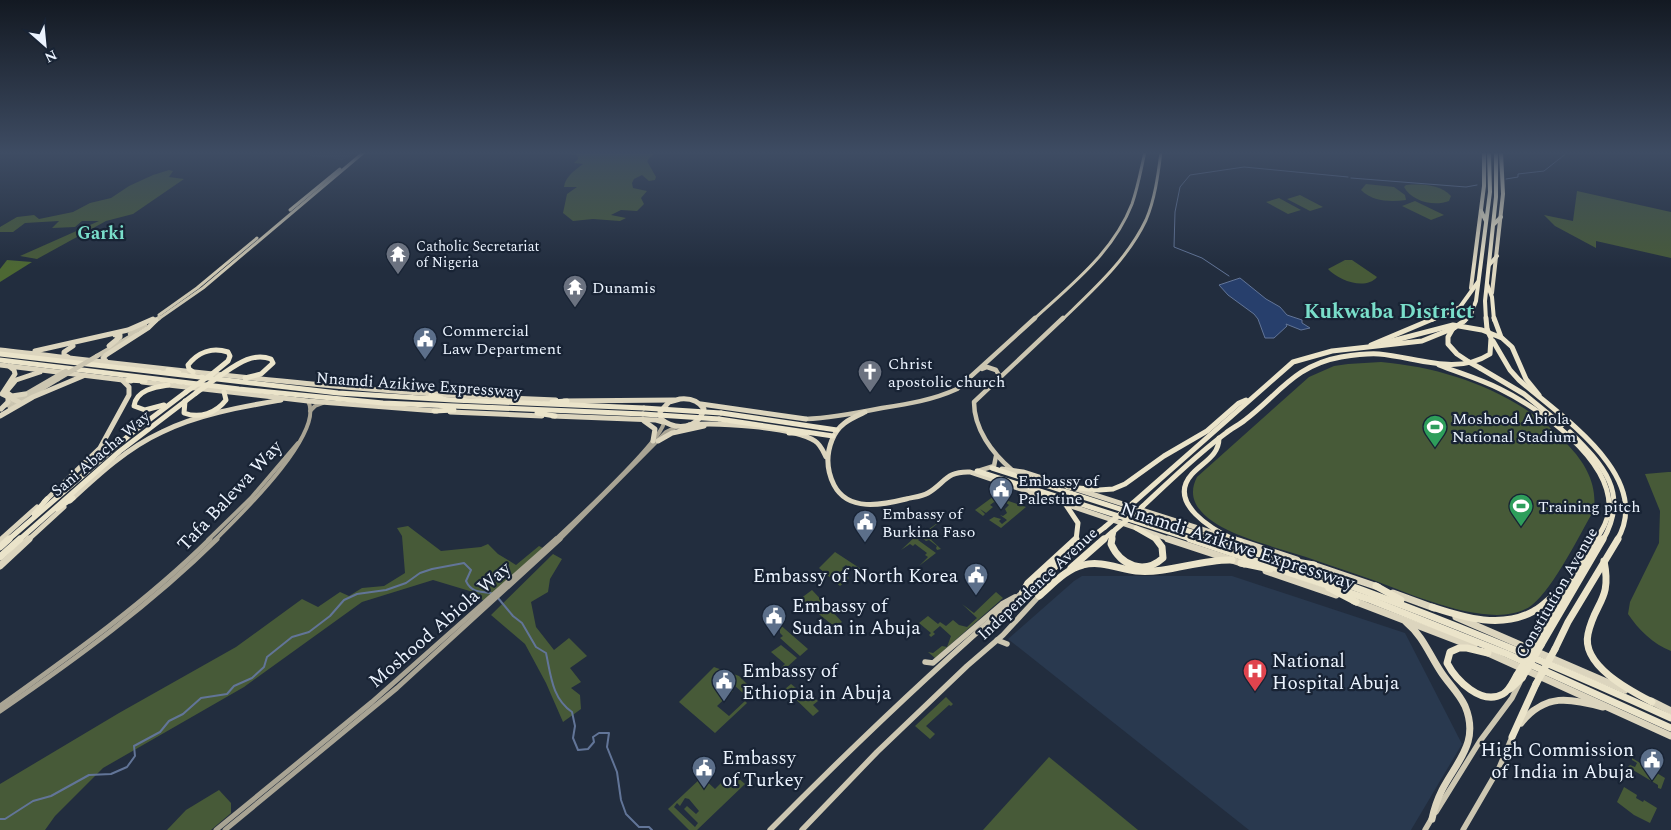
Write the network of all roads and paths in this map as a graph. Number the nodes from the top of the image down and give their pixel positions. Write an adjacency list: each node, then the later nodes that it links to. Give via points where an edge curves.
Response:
1 (314, 191): 19 (main road)
2 (318, 191): 19 (main road, via 208,283)
3 (1136, 191): 37 (main road, via 1124,222 1106,250 1073,285)
4 (1155, 191): 42 (main road, via 1145,221 1103,280)
5 (1483, 191): 9 (highway)
6 (1489, 191): 11 (highway)
7 (1496, 191): 12 (highway, Constitution Avenue)
8 (1503, 191): 10 (highway)
9 (1481, 212): 11 (highway); 17 (highway)
10 (1501, 216): 12 (highway); 13 (highway)
11 (1486, 222): 15 (highway)
12 (1493, 224): 14 (highway, Constitution Avenue)
13 (1497, 256): 14 (highway); 18 (highway)
14 (1489, 265): 16 (highway, Constitution Avenue)
15 (1478, 282): 17 (highway); 20 (highway, Independence Avenue, bridge, via 1474,307)
16 (1487, 284): 18 (highway); 23 (highway, Constitution Avenue, bridge, via 1485,312)
17 (1471, 288): 26 (highway, via 1465,303 1456,310)
18 (1492, 293): 24 (highway, via 1494,326)
19 (154, 320): 21 (highway); 22 (main road); 30 (main road); 34 (highway, via 148,328 106,355 104,360)
20 (1453, 329): 26 (highway, Independence Avenue, via 1422,341); 76 (highway, Constitution Avenue, bridge, via 1448,344 1456,354 1524,394)
21 (114, 334): 22 (highway); 28 (highway, via 49,349)
22 (129, 334): 25 (main road)
23 (1490, 337): 33 (highway, Independence Avenue, via 1490,354 1478,362 1457,365); 66 (highway, Constitution Avenue, via 1510,370)
24 (1502, 338): 26 (highway, via 1477,328 1453,325); 66 (highway, via 1515,352 1526,379)
25 (109, 346): 30 (main road); 31 (highway, via 120,335 72,346 64,352)
26 (1364, 348): 53 (highway, Independence Avenue, via 1332,350 1293,362)
27 (0, 350): 28 (highway, Nnamdi Azikiwe Expressway)
28 (19, 351): 31 (highway, Nnamdi Azikiwe Expressway)
29 (0, 354): 39 (highway, Nnamdi Azikiwe Expressway)
30 (95, 355): 41 (main road, bridge)
31 (69, 358): 34 (highway, Nnamdi Azikiwe Expressway)
32 (0, 360): 45 (highway, Nnamdi Azikiwe Expressway)
33 (1424, 360): 35 (highway); 86 (highway, Independence Avenue, via 1368,354 1315,364 1297,372 1245,420)
34 (112, 363): 39 (highway, Nnamdi Azikiwe Expressway)
35 (1436, 363): 46 (highway); 47 (highway)
36 (3, 365): 38 (highway, Nnamdi Azikiwe Expressway); 52 (highway, via 13,369 15,374 3,390 2,394)
37 (979, 370): 42 (main road, via 994,368); 72 (main road, via 957,389 938,397)
38 (52, 371): 40 (highway, Nnamdi Azikiwe Expressway); 50 (highway, via 25,376 6,392 16,397)
39 (194, 375): 43 (highway, Nnamdi Azikiwe Expressway); 59 (highway, Nnamdi Azikiwe Expressway, via 337,393); 61 (highway, Sani Abacha Way, bridge, via 188,365 198,355 218,350 228,352 228,362)
40 (94, 376): 44 (highway, Nnamdi Azikiwe Expressway); 71 (highway, via 74,379)
41 (58, 377): 50 (main road); 57 (main road)
42 (1000, 377): 90 (main road, via 974,402 976,420)
43 (245, 378): 51 (highway, Nnamdi Azikiwe Expressway); 55 (highway, Sani Abacha Way, bridge, via 269,370 272,359 261,356 250,359)
44 (124, 380): 45 (highway); 48 (highway, Nnamdi Azikiwe Expressway); 100 (highway, via 130,395 103,444)
45 (173, 381): 65 (highway, Nnamdi Azikiwe Expressway)
46 (1484, 381): 47 (highway); 89 (highway, via 1538,410)
47 (1493, 383): 76 (highway)
48 (168, 385): 49 (highway, Nnamdi Azikiwe Expressway); 61 (highway, via 145,391 133,403 141,410 150,410)
49 (224, 392): 54 (highway, Nnamdi Azikiwe Expressway); 55 (highway, via 226,400 222,406 204,414 191,416 184,413)
50 (25, 394): 57 (main road)
51 (431, 395): 59 (highway); 60 (highway, Nnamdi Azikiwe Expressway)
52 (8, 398): 57 (highway); 71 (highway)
53 (1251, 398): 97 (highway, via 1125,484 1099,490); 121 (highway, Independence Avenue, bridge, via 1105,527)
54 (288, 399): 58 (highway, Nnamdi Azikiwe Expressway); 99 (highway, via 244,407 167,429 116,460)
55 (185, 400): 102 (highway, Sani Abacha Way, via 97,468)
56 (674, 400): 60 (highway, Nnamdi Azikiwe Expressway); 63 (highway, via 691,399); 77 (highway, via 660,412)
57 (17, 401): 71 (main road)
58 (308, 401): 62 (highway, Nnamdi Azikiwe Expressway); 68 (main road)
59 (451, 401): 64 (highway, Nnamdi Azikiwe Expressway)
60 (567, 401): 64 (highway)
61 (172, 402): 104 (highway, Sani Abacha Way)
62 (324, 402): 68 (main road); 69 (highway, Nnamdi Azikiwe Expressway)
63 (700, 404): 74 (highway); 78 (highway, via 704,409 703,416)
64 (531, 405): 70 (highway, Nnamdi Azikiwe Expressway)
65 (480, 409): 67 (highway, Nnamdi Azikiwe Expressway); 69 (highway)
66 (1552, 409): 112 (highway, Constitution Avenue, via 1598,448 1614,470 1625,494 1625,524)
67 (517, 410): 70 (highway, Nnamdi Azikiwe Expressway); 73 (highway)
68 (310, 411): 87 (main road)
69 (434, 411): 73 (highway, Nnamdi Azikiwe Expressway)
70 (644, 411): 81 (highway, Nnamdi Azikiwe Expressway, bridge, via 721,413); 83 (highway, Nnamdi Azikiwe Expressway, bridge)
71 (0, 412)
72 (865, 412): 74 (main road); 81 (highway)
73 (555, 416): 75 (highway, Nnamdi Azikiwe Expressway)
74 (806, 419)
75 (641, 420): 77 (highway, Nnamdi Azikiwe Expressway); 88 (highway, via 655,429)
76 (1557, 420): 84 (highway, Constitution Avenue)
77 (664, 423): 80 (highway); 88 (main road, Moshood Abiola Way)
78 (690, 425): 79 (highway); 80 (highway)
79 (713, 426): 82 (highway); 88 (highway, via 672,434)
80 (676, 427): 88 (main road, Moshood Abiola Way)
81 (837, 430): 85 (highway)
82 (789, 433): 83 (highway); 91 (highway, via 816,442)
83 (821, 434): 85 (highway, Nnamdi Azikiwe Expressway)
84 (1572, 434): 89 (highway); 96 (highway, Constitution Avenue)
85 (833, 436): 91 (highway)
86 (1219, 438): 105 (highway, Independence Avenue, bridge); 107 (highway, via 1217,451 1188,478 1184,487 1185,497 1193,512 1207,526)
87 (300, 441): 136 (main road, Tafa Balewa Way, via 251,498 176,572 78,650); 137 (main road, Tafa Balewa Way, via 284,466 200,555 105,635)
88 (655, 441): 124 (main road, Moshood Abiola Way, via 614,487)
89 (1580, 447): 98 (highway, via 1602,478)
90 (996, 456): 92 (main road, via 996,464); 93 (main road)
91 (827, 460): 94 (highway, via 837,490 847,499 862,504 882,504 924,495 952,474)
92 (992, 468): 94 (main road); 95 (highway, Nnamdi Azikiwe Expressway); 111 (highway, Nnamdi Azikiwe Expressway)
93 (1012, 470): 95 (highway)
94 (977, 471): 101 (highway, Nnamdi Azikiwe Expressway, via 1000,484); 116 (highway, Nnamdi Azikiwe Expressway)
95 (1022, 472): 97 (highway, Nnamdi Azikiwe Expressway)
96 (1606, 475): 98 (highway); 118 (highway, Constitution Avenue, via 1614,495 1614,514 1605,536)
97 (1068, 487): 107 (highway, Nnamdi Azikiwe Expressway)
98 (1608, 494): 118 (highway, via 1610,505 1606,523)
99 (73, 498): 102 (highway); 115 (highway)
100 (47, 499): 104 (highway); 106 (highway)
101 (1066, 505): 103 (highway, Nnamdi Azikiwe Expressway); 121 (highway, via 1078,523 1076,540)
102 (39, 522): 109 (highway, Sani Abacha Way)
103 (1136, 528): 105 (highway, via 1160,544 1164,555 1159,563 1143,567 1123,560 1112,547); 110 (highway, Nnamdi Azikiwe Expressway)
104 (19, 530): 108 (highway, Sani Abacha Way)
105 (1114, 530): 122 (highway, Independence Avenue)
106 (0, 540)
107 (1240, 542): 114 (highway, Nnamdi Azikiwe Expressway)
108 (0, 547)
109 (0, 557)
110 (1232, 560): 113 (highway, Nnamdi Azikiwe Expressway); 122 (highway, via 1208,559 1144,571 1099,564 1082,565)
111 (1276, 560): 114 (highway); 126 (highway, Nnamdi Azikiwe Expressway)
112 (1604, 561): 135 (highway, via 1608,580 1606,597 1586,641 1591,654 1612,678); 143 (highway, Constitution Avenue, bridge, via 1568,622)
113 (1241, 563): 116 (highway); 123 (highway, Nnamdi Azikiwe Expressway)
114 (1314, 565): 119 (highway, Nnamdi Azikiwe Expressway)
115 (0, 566)
116 (1300, 575): 117 (highway, Nnamdi Azikiwe Expressway)
117 (1308, 578): 123 (highway); 141 (highway, Nnamdi Azikiwe Expressway, via 1506,654)
118 (1575, 581): 120 (highway, Constitution Avenue)
119 (1376, 586): 125 (highway, Nnamdi Azikiwe Expressway); 126 (highway)
120 (1569, 589): 125 (highway, via 1554,593 1535,611 1513,620 1477,619); 134 (highway, Constitution Avenue, bridge)
121 (1021, 593): 129 (main road, Independence Avenue); 131 (main road, via 1002,604)
122 (1039, 596): 128 (main road, Independence Avenue)
123 (1356, 602): 127 (highway, Nnamdi Azikiwe Expressway)
124 (488, 604): 146 (main road, Moshood Abiola Way); 147 (main road, Moshood Abiola Way, via 347,730)
125 (1432, 608): 135 (highway, Nnamdi Azikiwe Expressway)
126 (1417, 609): 140 (highway, Nnamdi Azikiwe Expressway, via 1569,671)
127 (1384, 611): 132 (highway, Nnamdi Azikiwe Expressway); 144 (highway, via 1405,622 1424,639 1470,721 1470,744 1439,793)
128 (1003, 635): 130 (main road, Independence Avenue); 130 (main road, via 1008,644)
129 (968, 640): 131 (main road); 148 (main road, Independence Avenue, via 834,764)
130 (997, 640): 149 (main road, Independence Avenue, via 866,763)
131 (952, 647): 133 (main road, via 933,663)
132 (1488, 653): 134 (highway, via 1460,648 1450,652 1447,662 1455,677 1472,691 1485,695 1498,696); 139 (highway, Nnamdi Azikiwe Expressway)
133 (924, 662)
134 (1520, 678): 144 (main road, Constitution Avenue, via 1512,698 1480,741)
135 (1652, 702): 138 (highway, Nnamdi Azikiwe Expressway)
136 (0, 706)
137 (0, 711)
138 (1671, 711)
139 (1625, 714): 142 (highway, Nnamdi Azikiwe Expressway); 143 (highway, via 1584,703 1548,701 1528,713)
140 (1671, 718)
141 (1671, 728)
142 (1671, 736)
143 (1512, 737): 151 (main road, via 1499,768)
144 (1432, 819): 145 (main road, Constitution Avenue)
145 (1426, 828): 150 (main road)
146 (216, 830)
147 (225, 830)
148 (770, 830)
149 (802, 830)
150 (1419, 830)
151 (1463, 830)

